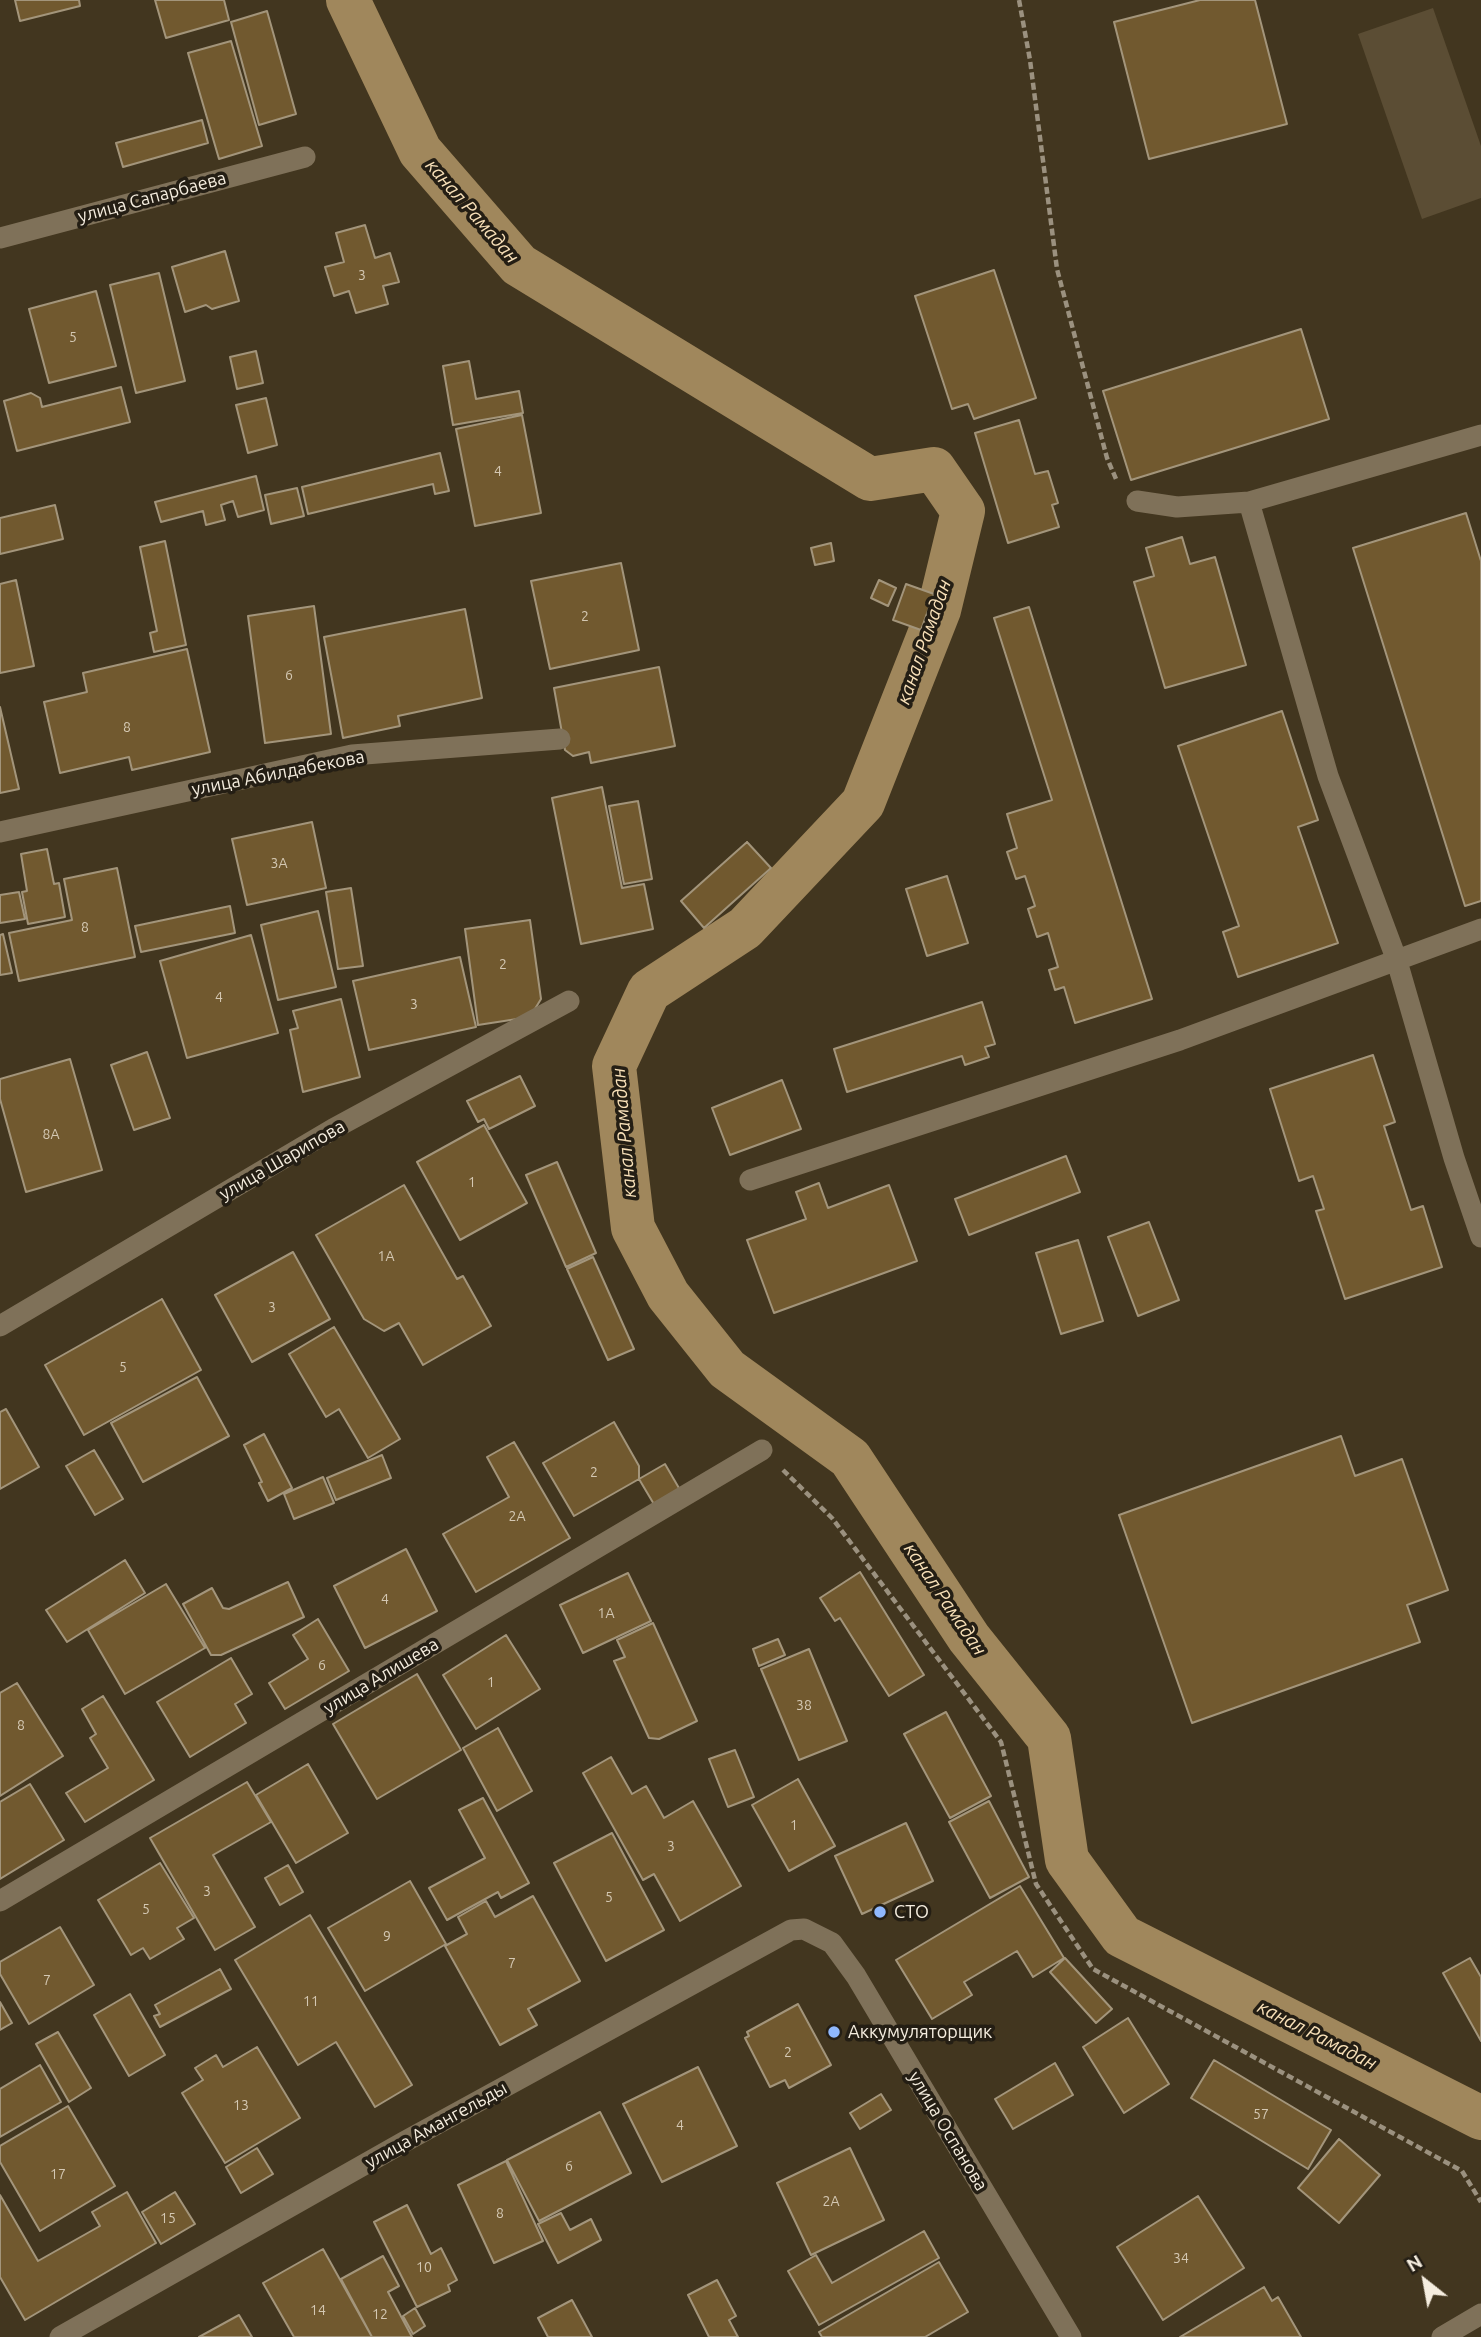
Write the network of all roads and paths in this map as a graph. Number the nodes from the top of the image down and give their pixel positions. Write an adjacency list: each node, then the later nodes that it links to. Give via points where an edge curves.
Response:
1 (1018, 0): 5 (path, via 1057,269 1107,458 1121,490)
2 (305, 157): 3 (street, улица Сапарбаева)
3 (0, 238)
4 (1481, 435): 6 (street)
5 (1137, 501): 6 (street, via 1177,508)
6 (1249, 502): 10 (street, via 1328,776)
7 (560, 739): 8 (street, улица Абилдабекова, via 352,755)
8 (0, 832)
9 (1481, 929): 10 (street)
10 (1396, 958): 12 (street, via 1180,1040); 13 (street)
11 (569, 1001): 14 (street, улица Шарипова, via 333,1129)
12 (750, 1180)
13 (1481, 1237)
14 (0, 1326)
15 (762, 1450): 16 (street, улица Алишева); 18 (path, via 832,1518 1001,1742 1036,1884 1093,1969 1462,2171)
16 (0, 1901)
17 (816, 1933): 20 (street, улица Амангельды, via 791,1930); 21 (street, улица Оспанова, via 832,1943 856,1976)
18 (1481, 2202)
19 (1481, 2315): 22 (street)
20 (60, 2337)
21 (1071, 2337)
22 (1442, 2337)

